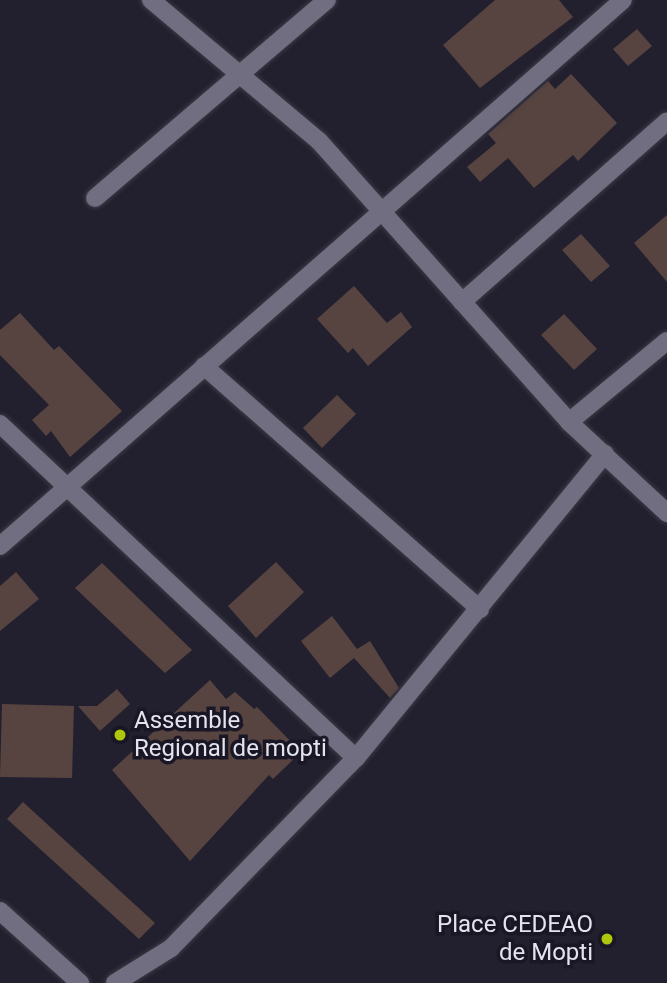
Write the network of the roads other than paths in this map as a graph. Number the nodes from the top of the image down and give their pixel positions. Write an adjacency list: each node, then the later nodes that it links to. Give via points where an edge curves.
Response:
1 (151, 0): 4 (street)
2 (327, 0): 4 (street)
3 (623, 0): 7 (street)
4 (238, 76): 6 (street); 7 (street, via 319,141)
5 (667, 121): 8 (street)
6 (95, 198)
7 (381, 211): 8 (street); 10 (street)
8 (462, 302): 11 (street)
9 (667, 341): 11 (street)
10 (204, 366): 14 (street); 17 (street)
11 (569, 422): 13 (street)
12 (0, 424): 14 (street)
13 (605, 454): 15 (street); 17 (street)
14 (66, 487): 16 (street); 18 (street)
15 (667, 513)
16 (0, 546)
17 (480, 609): 18 (street)
18 (356, 758): 21 (street, via 171,948)
19 (0, 911): 20 (street)
20 (80, 983)
21 (115, 983)

